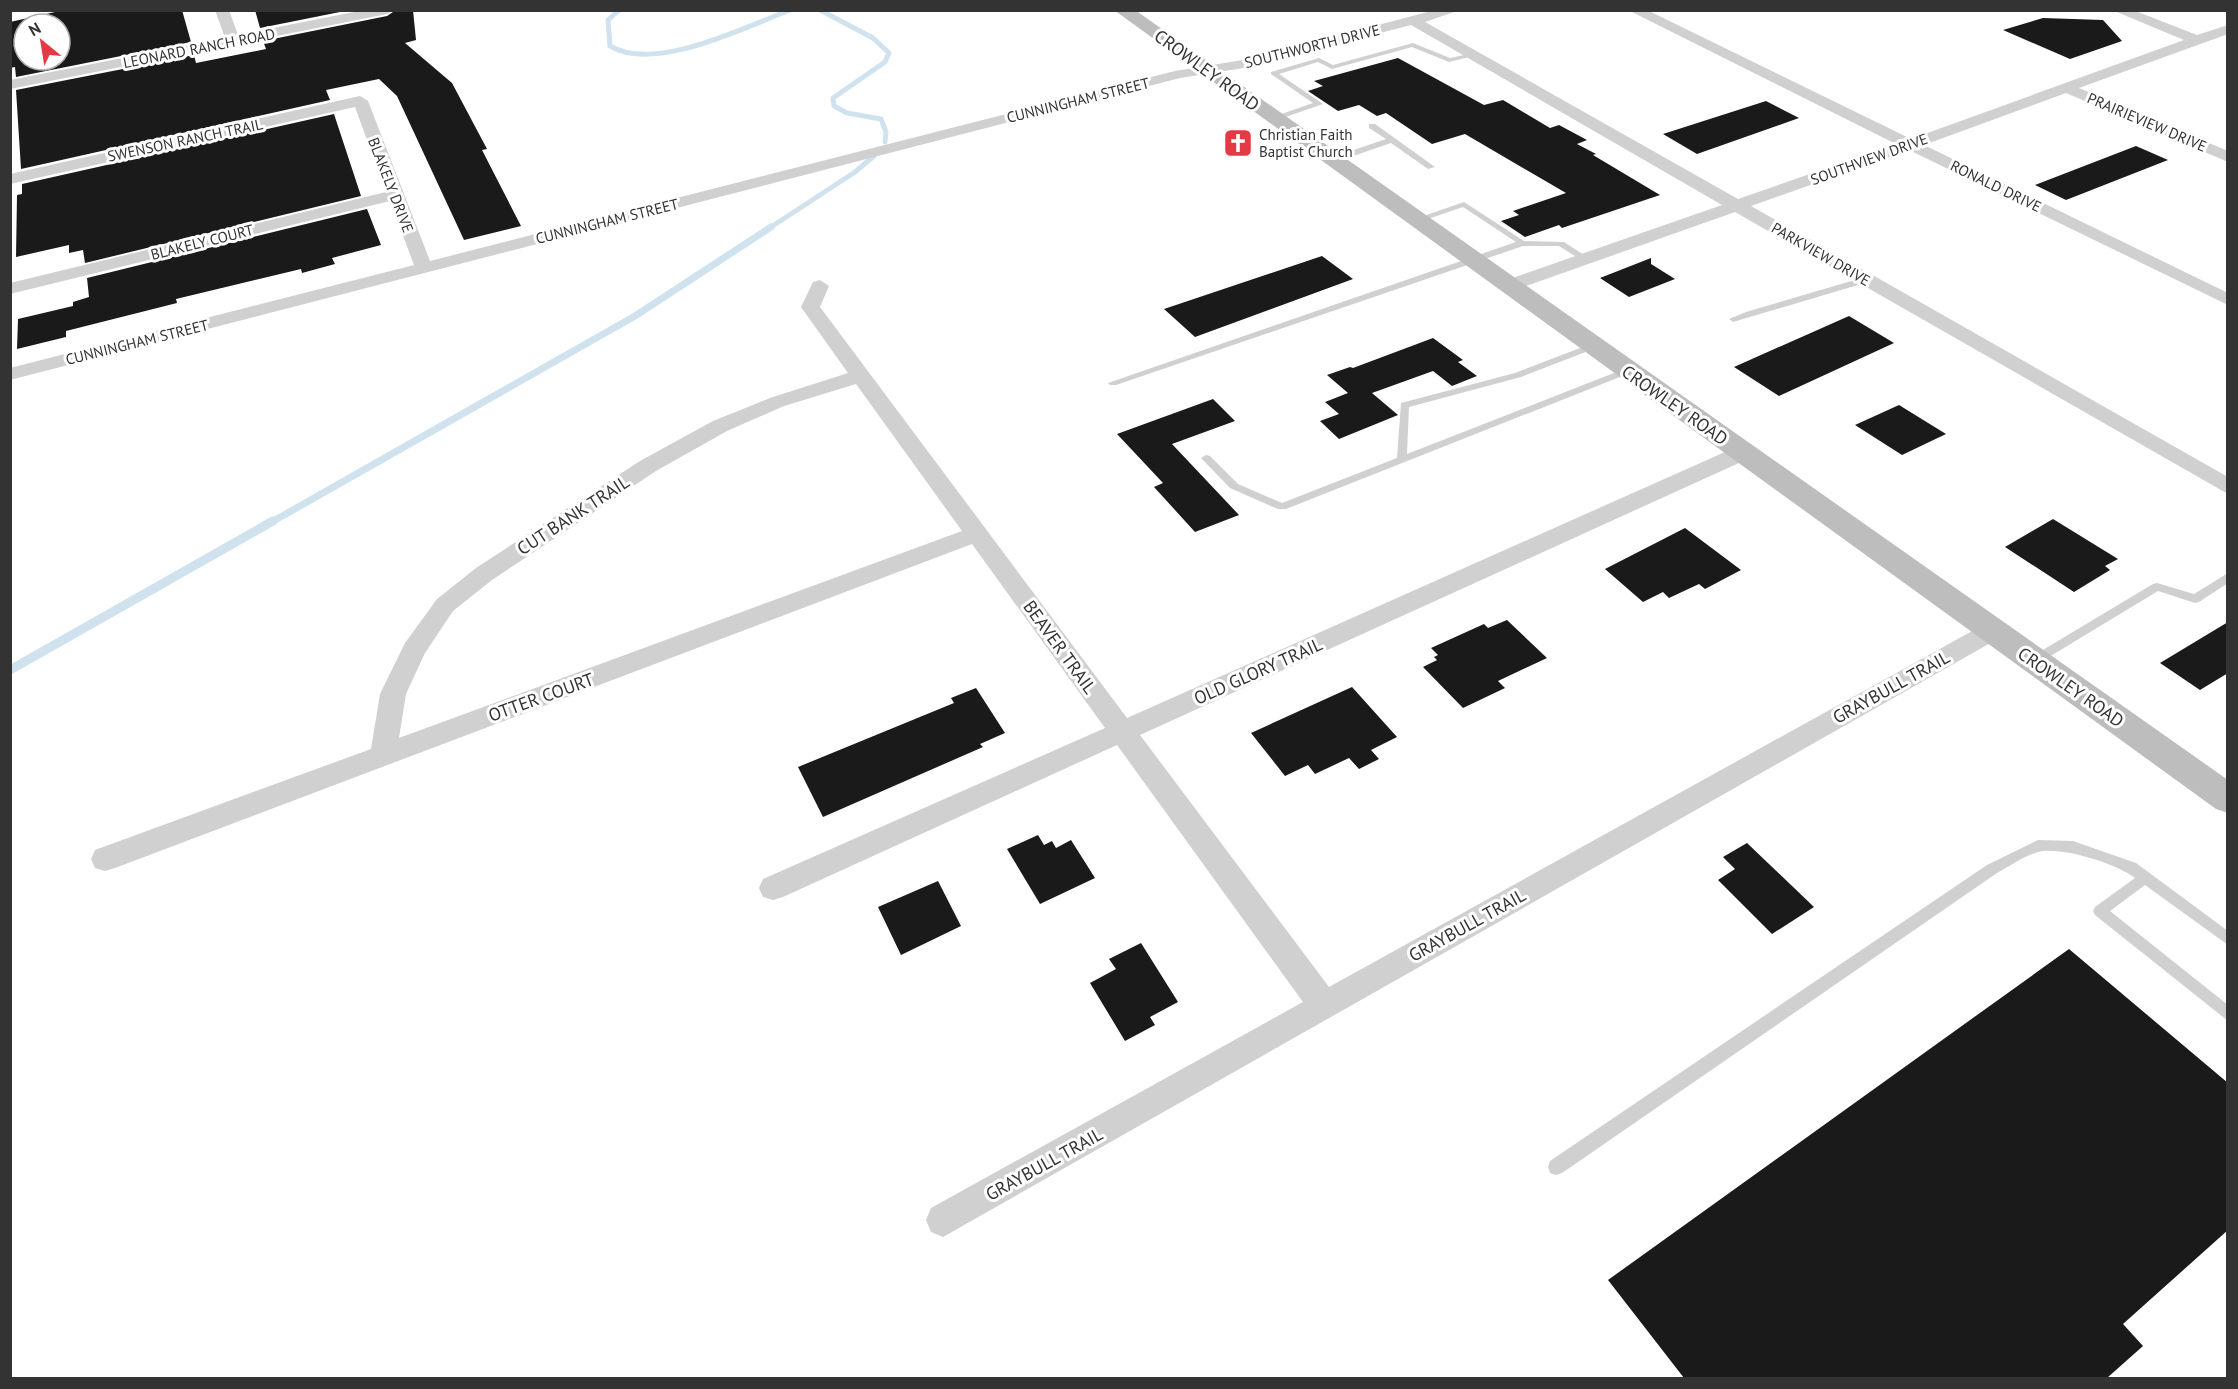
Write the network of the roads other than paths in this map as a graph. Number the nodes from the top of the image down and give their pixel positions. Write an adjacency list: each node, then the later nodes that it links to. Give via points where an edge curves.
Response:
1 (222, 10): 10 (street)
2 (387, 10): 10 (street, LEONARD RANCH ROAD)
3 (1123, 10): 13 (main road, CROWLEY ROAD)
4 (1454, 10): 7 (street, SOUTHWORTH DRIVE)
5 (1635, 10): 20 (street, RONALD DRIVE)
6 (2119, 10): 9 (street)
7 (1414, 21): 12 (street, PARKVIEW DRIVE); 13 (street, SOUTHWORTH DRIVE, via 1250,63)
8 (2228, 29): 9 (street, SOUTHVIEW DRIVE)
9 (2199, 39): 11 (street); 15 (street, SOUTHVIEW DRIVE)
10 (233, 41): 14 (street, LEONARD RANCH ROAD)
11 (2228, 48)
12 (1474, 55): 17 (lane, via 1449,60 1413,45 1332,66 1319,60 1272,73 1319,104); 26 (street, PARKVIEW DRIVE)
13 (1205, 69): 17 (main road, CROWLEY ROAD); 31 (street, CUNNINGHAM STREET)
14 (10, 85)
15 (2066, 88): 20 (street, SOUTHVIEW DRIVE); 21 (street, PRAIRIEVIEW DRIVE)
16 (360, 101): 24 (street, SWENSON RANCH TRAIL); 25 (street, BLAKELY DRIVE)
17 (1274, 118): 22 (main road, CROWLEY ROAD)
18 (1372, 126): 19 (lane)
19 (1392, 140): 22 (lane); 23 (lane)
20 (1912, 144): 26 (street, SOUTHVIEW DRIVE); 36 (street, RONALD DRIVE)
21 (2228, 157)
22 (1332, 160): 27 (main road, CROWLEY ROAD)
23 (1431, 166)
24 (10, 179)
25 (394, 195): 31 (street, BLAKELY DRIVE); 35 (street, BLAKELY COURT)
26 (1737, 206): 29 (street, SOUTHVIEW DRIVE); 32 (street, PARKVIEW DRIVE)
27 (1416, 220): 28 (lane, via 1464,204); 30 (main road, CROWLEY ROAD)
28 (1522, 243): 29 (lane, via 1561,244); 30 (lane)
29 (1586, 259): 34 (street, SOUTHVIEW DRIVE)
30 (1472, 260): 34 (main road, CROWLEY ROAD); 42 (lane)
31 (424, 268): 40 (street, CUNNINGHAM STREET)
32 (1866, 280): 37 (lane, via 1830,294); 46 (street, PARKVIEW DRIVE)
33 (820, 286): 41 (street, BEAVER TRAIL, via 810,307)
34 (1509, 286): 38 (main road, CROWLEY ROAD)
35 (10, 289)
36 (2228, 300)
37 (1733, 319)
38 (1593, 346): 39 (main road, CROWLEY ROAD); 45 (lane, via 1518,375 1404,405)
39 (1627, 370): 43 (main road, CROWLEY ROAD); 45 (lane)
40 (10, 374)
41 (861, 376): 47 (street, BEAVER TRAIL); 52 (street, CUT BANK TRAIL, via 777,402 720,426 648,466 484,574 446,605 414,649 393,694)
42 (1113, 383)
43 (1742, 453): 49 (main road, CROWLEY ROAD); 51 (street, OLD GLORY TRAIL)
44 (1206, 459): 45 (lane, via 1233,486 1282,507)
45 (1402, 459)
46 (2228, 487)
47 (977, 534): 51 (street, BEAVER TRAIL); 52 (street, OTTER COURT)
48 (2228, 577): 50 (lane, via 2195,599 2157,587)
49 (1992, 631): 50 (main road, CROWLEY ROAD); 58 (street, GRAYBULL TRAIL)
50 (2034, 661): 53 (main road, CROWLEY ROAD)
51 (1122, 732): 56 (street, OLD GLORY TRAIL); 58 (street, BEAVER TRAIL)
52 (383, 756): 54 (street, OTTER COURT)
53 (2228, 800)
54 (105, 859)
55 (2145, 878): 57 (lane); 59 (lane, via 2100,911); 60 (lane, via 2131,867 2073,847 2038,846 1992,869)
56 (773, 888)
57 (2228, 939)
58 (1324, 1006): 61 (street, GRAYBULL TRAIL)
59 (2228, 1014)
60 (1556, 1167)
61 (943, 1220)

